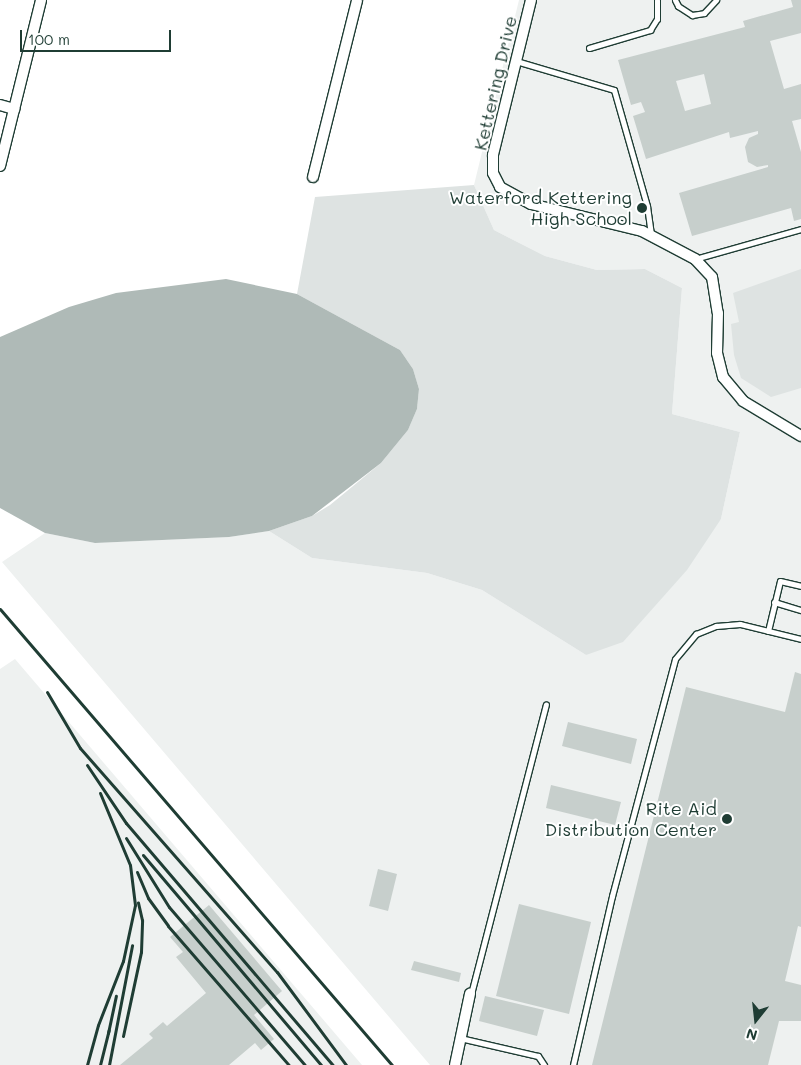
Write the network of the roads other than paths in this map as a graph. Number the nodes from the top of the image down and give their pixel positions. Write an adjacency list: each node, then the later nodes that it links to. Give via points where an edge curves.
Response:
1 (41, 0): 10 (street)
2 (357, 0): 12 (street)
3 (531, 0): 8 (street, Kettering Drive)
4 (658, 0): 7 (lane, via 657,20 650,30)
5 (675, 0): 6 (lane, via 678,6 692,15 704,13)
6 (716, 0)
7 (589, 48)
8 (516, 61): 14 (lane, via 614,90 647,206); 14 (street, Kettering Drive, via 493,155 493,174 500,187 531,204)
9 (0, 105): 10 (street)
10 (14, 109): 11 (street)
11 (0, 166)
12 (313, 177)
13 (801, 229): 15 (lane)
14 (651, 235): 15 (street, Kettering Drive)
15 (694, 259): 16 (street, Kettering Drive, via 712,277 718,314 717,353 723,377 743,401)
16 (801, 436)
17 (801, 586): 18 (lane, via 780,581)
18 (774, 602): 19 (lane); 20 (lane)
19 (801, 610)
20 (768, 631): 21 (lane); 27 (lane, via 740,624 716,626 696,634 675,659 612,896)
21 (801, 639)
22 (546, 705): 23 (lane)
23 (470, 994): 24 (street)
24 (460, 1038): 25 (street); 26 (lane, via 538,1056)
25 (455, 1065)
26 (544, 1065)
27 (573, 1065)

